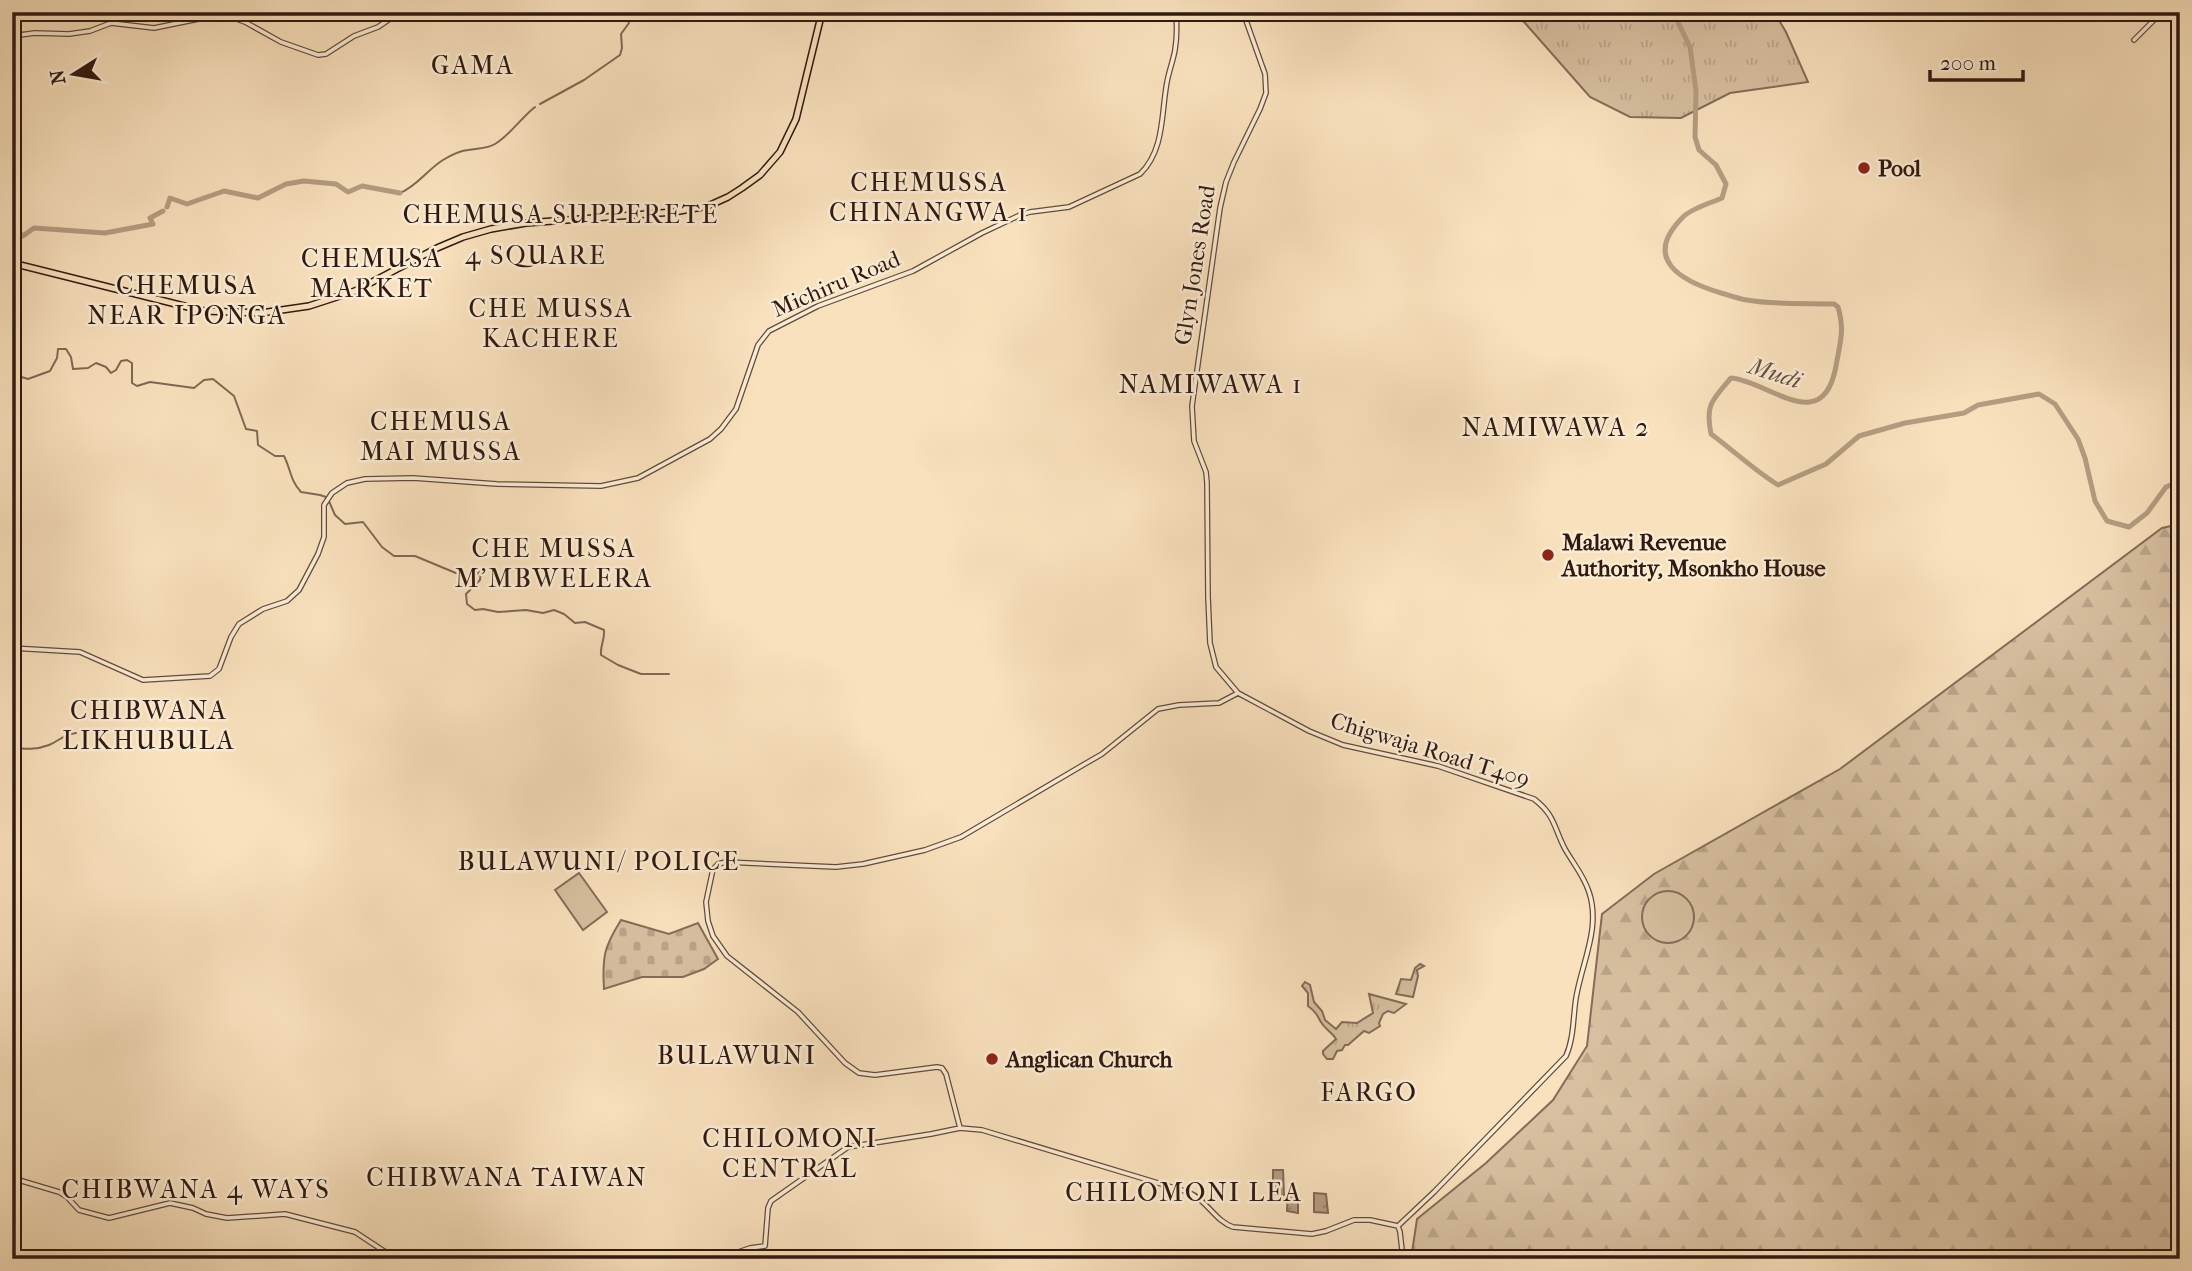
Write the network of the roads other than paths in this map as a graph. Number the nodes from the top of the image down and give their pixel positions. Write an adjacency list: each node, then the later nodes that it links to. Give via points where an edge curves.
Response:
1 (400, 12): 6 (street, via 318,55 223,14 151,28 113,23 69,34)
2 (822, 12): 8 (highway, via 796,119 780,152 760,175 708,206 482,231 438,248 355,292 309,306 261,313 204,312)
3 (1176, 12): 9 (street, Michiru Road, via 1176,47 1159,142 1140,174 1069,207 1020,215 913,271 828,302 769,331 760,341 740,401 728,421 710,439 656,469 627,482 601,486 413,478 347,483 324,505 323,541 299,590 239,625 219,669 210,676 143,680 80,652)
4 (1243, 12): 10 (street, Glyn Jones Road, via 1263,67 1266,93 1223,194 1192,421 1207,483 1212,653 1221,674)
5 (2162, 12): 7 (street)
6 (12, 36)
7 (2134, 40)
8 (12, 263)
9 (12, 648)
10 (1238, 693): 11 (street, via 1219,703 1158,709 1102,754 939,846 849,866 726,862 713,869 708,921 727,956 802,1017 856,1072 874,1075 942,1068); 13 (street, Chigwaja Road T409, via 1343,745 1438,766 1534,799 1553,818 1589,893 1592,937 1578,984 1566,1056)
11 (960, 1128): 13 (street, via 976,1128 1192,1194 1233,1227 1312,1234 1354,1220); 15 (street, via 842,1150 771,1201 765,1246)
12 (12, 1178): 14 (street, via 64,1195 79,1210 113,1218 170,1203 229,1218 285,1214 355,1232)
13 (1398, 1226): 16 (street)
14 (396, 1259)
15 (718, 1259)
16 (1403, 1259)

